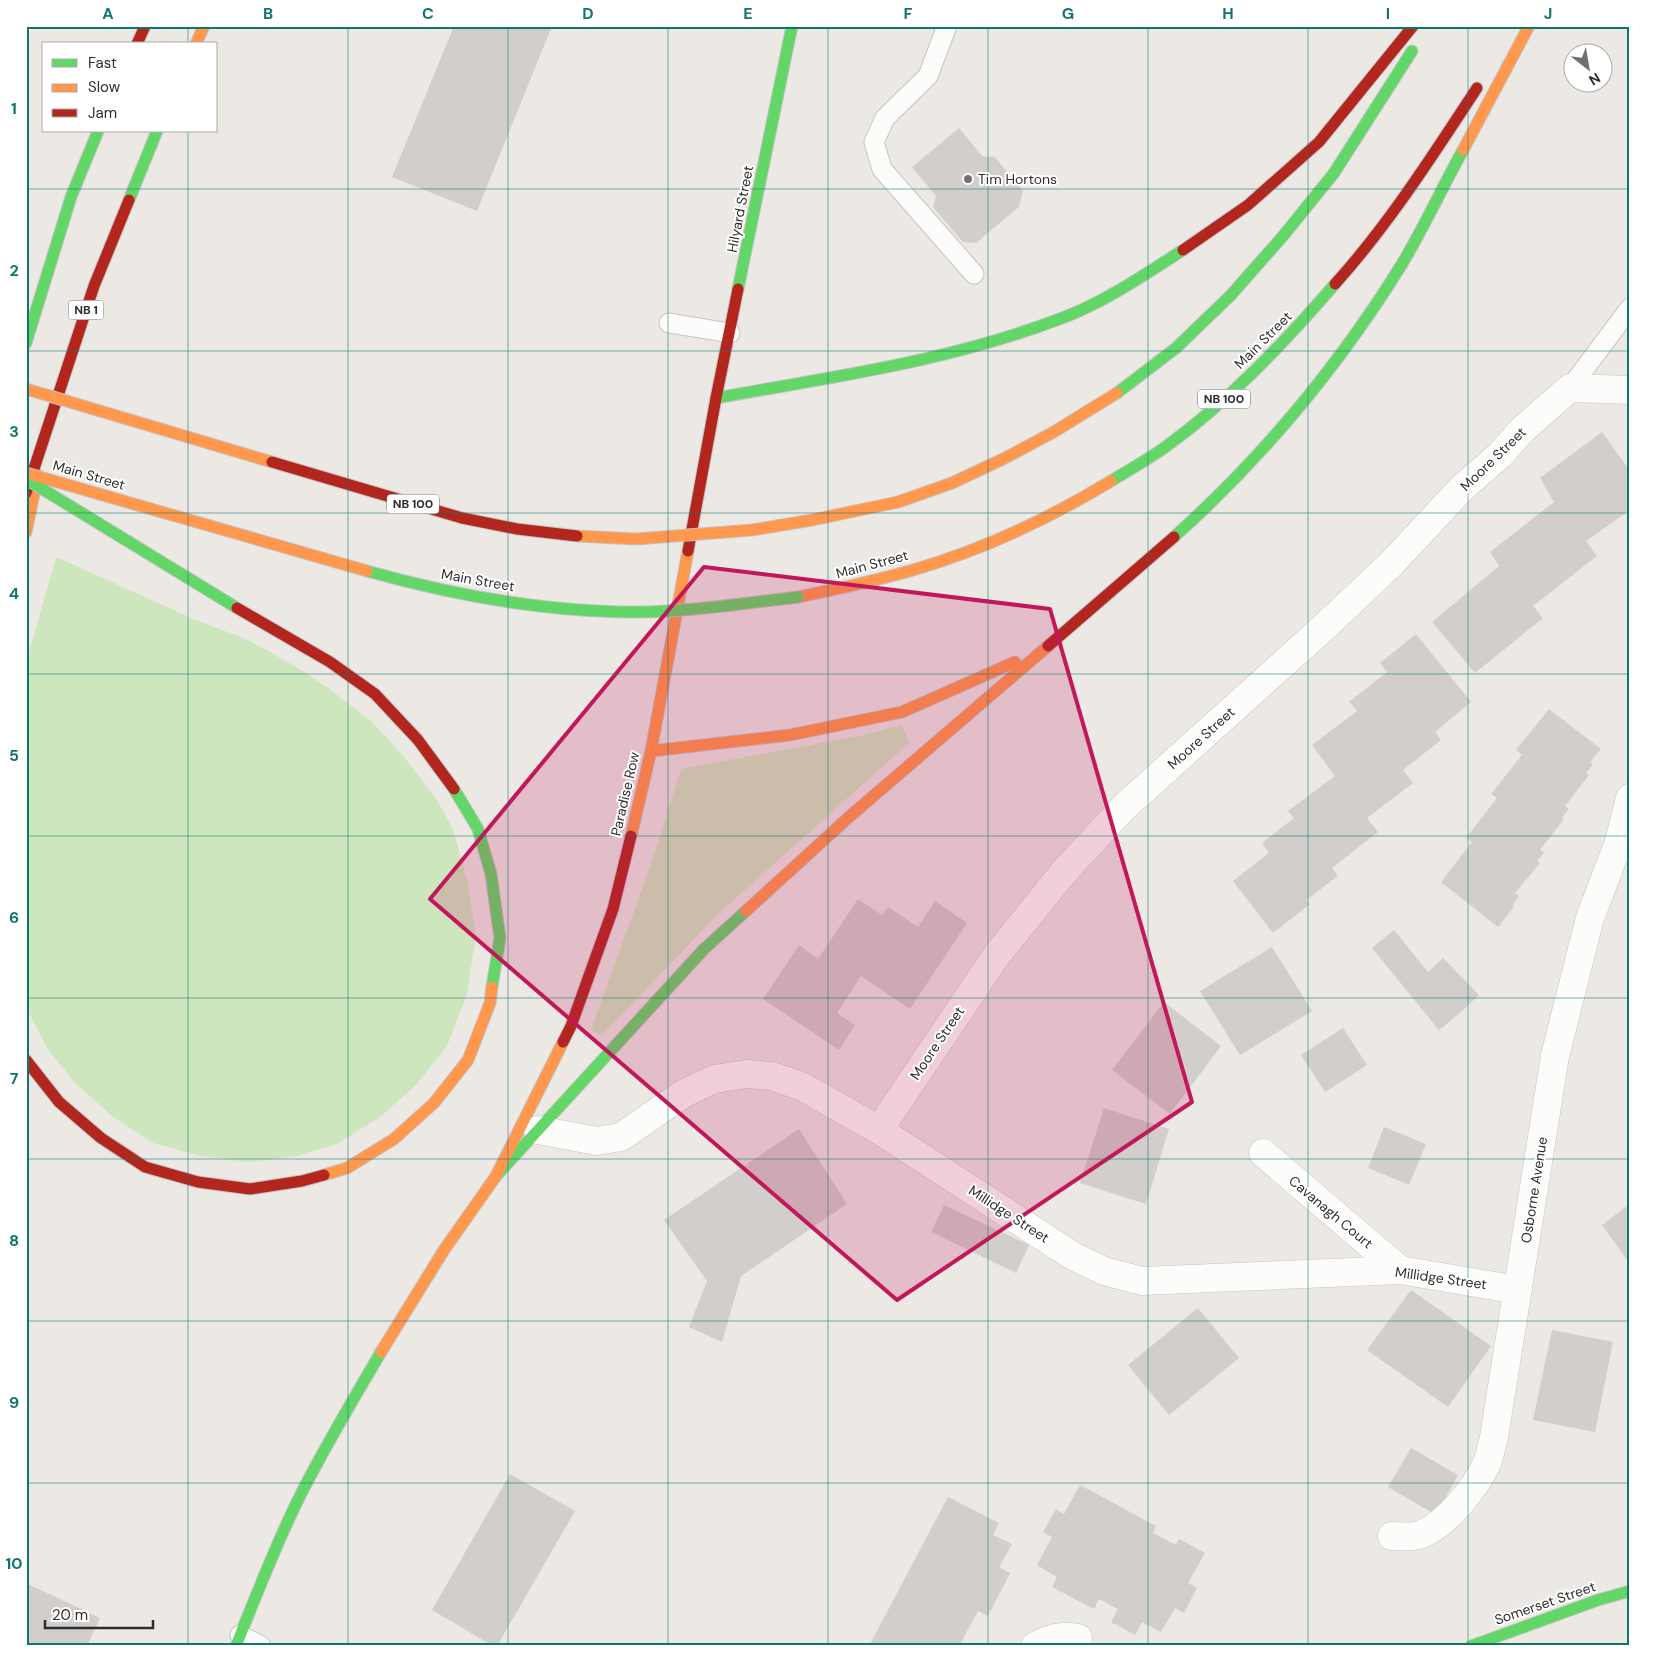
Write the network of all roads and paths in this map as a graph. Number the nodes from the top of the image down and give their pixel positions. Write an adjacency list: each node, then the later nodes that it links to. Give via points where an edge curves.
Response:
1 (146, 26): 7 (main road)
2 (204, 26): 8 (main road)
3 (792, 26): 16 (main road, Hilyard Street)
4 (947, 26): 13 (lane, via 928,76 885,118 874,142 882,169)
5 (1413, 26): 21 (main road, via 1319,142 1248,205 1125,287 1063,318 990,343 911,363)
6 (1528, 26): 27 (main road, via 1402,263 1349,342 1243,470 1195,518)
7 (137, 42)
8 (197, 42)
9 (1418, 42): 19 (main road, NB 100, bridge, via 1334,173 1231,295 1176,348 1112,396 1052,433 952,483 898,502 752,530 636,539 517,529 462,518)
10 (1481, 82): 23 (main road, Main Street / NB 100, bridge, via 1389,219 1334,288 1225,398 1165,447 1094,491 1027,525 951,557 876,580 798,597 698,609 621,612 546,606 406,582)
11 (98, 132): 17 (main road, via 71,197)
12 (157, 132): 22 (main road, NB 1, via 94,286)
13 (974, 274)
14 (1630, 308): 18 (lane)
15 (669, 323): 16 (lane)
16 (730, 333): 21 (main road, Hilyard Street)
17 (26, 343)
18 (1570, 388): 20 (street); 33 (street, Moore Street, via 1462,488 1391,564 1322,629 1124,808 1063,873 996,956)
19 (26, 389)
20 (1630, 390)
21 (716, 398): 28 (main road, Paradise Row)
22 (48, 427): 25 (main road, NB 1); 26 (main road)
23 (26, 473)
24 (26, 479): 31 (main road, bridge, via 330,662 375,694 418,740 478,829 491,874 500,938 490,1003 468,1060 434,1103 394,1139 347,1168 302,1181 250,1189 198,1182 145,1166 101,1138 59,1102)
25 (26, 493)
26 (26, 532)
27 (1046, 648): 28 (main road, via 902,712 790,735); 32 (main road, via 849,817 704,949)
28 (651, 751): 35 (main road, Paradise Row, via 613,909 571,1026)
29 (1630, 798): 30 (street, Osborne Avenue)
30 (1624, 849): 37 (street, Osborne Avenue, via 1590,918 1555,1056)
31 (26, 1060)
32 (538, 1130): 33 (street, Millidge Street, via 597,1141 621,1137 683,1094 714,1079 747,1074 772,1076 803,1087); 35 (main road)
33 (879, 1130): 36 (street, Millidge Street, via 1065,1251 1104,1271 1142,1281)
34 (1263, 1154): 36 (street, Cavanagh Court)
35 (496, 1176): 41 (main road, via 444,1250 331,1438 297,1502)
36 (1400, 1270): 37 (street, Millidge Street)
37 (1518, 1290): 38 (street, Osborne Avenue, via 1488,1461 1468,1494 1436,1525 1422,1534)
38 (1392, 1536)
39 (1630, 1591): 42 (main road, Somerset Street)
40 (1078, 1638): 44 (street, via 1063,1635)
41 (238, 1640): 43 (lane)
42 (1471, 1645)
43 (261, 1646)
44 (1035, 1646)

